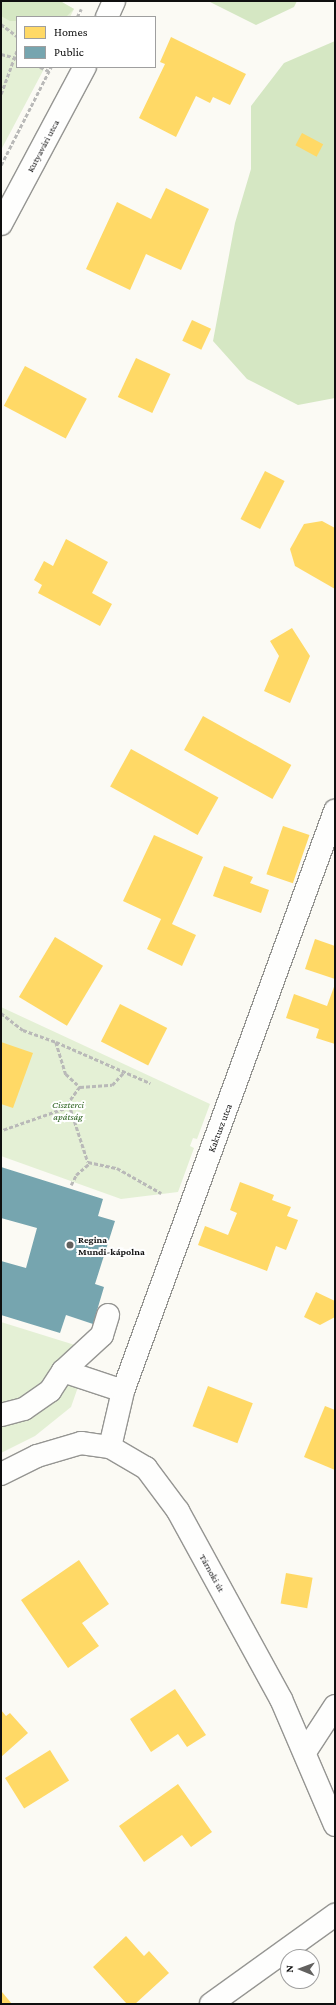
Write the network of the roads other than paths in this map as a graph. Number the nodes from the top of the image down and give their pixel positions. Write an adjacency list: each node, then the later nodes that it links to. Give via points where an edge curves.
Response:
1 (114, 1): 2 (street)
2 (107, 16)
3 (84, 68): 4 (street, Kutyavári utca)
4 (1, 224)
5 (335, 811): 8 (street, Kaktusz utca)
6 (108, 1315): 7 (street, via 102,1335)
7 (62, 1371): 8 (street); 9 (street, via 50,1391 24,1408)
8 (123, 1391): 10 (street, Kaktusz utca)
9 (1, 1415)
10 (110, 1447): 11 (street, Tárnoki út, via 82,1443 59,1448); 13 (street, Tárnoki út, via 146,1468 178,1511 281,1699)
11 (1, 1474)
12 (335, 1706): 13 (street)
13 (305, 1752): 14 (street, Tárnoki út)
14 (335, 1825)
15 (335, 1914): 16 (street)
16 (211, 2004)

